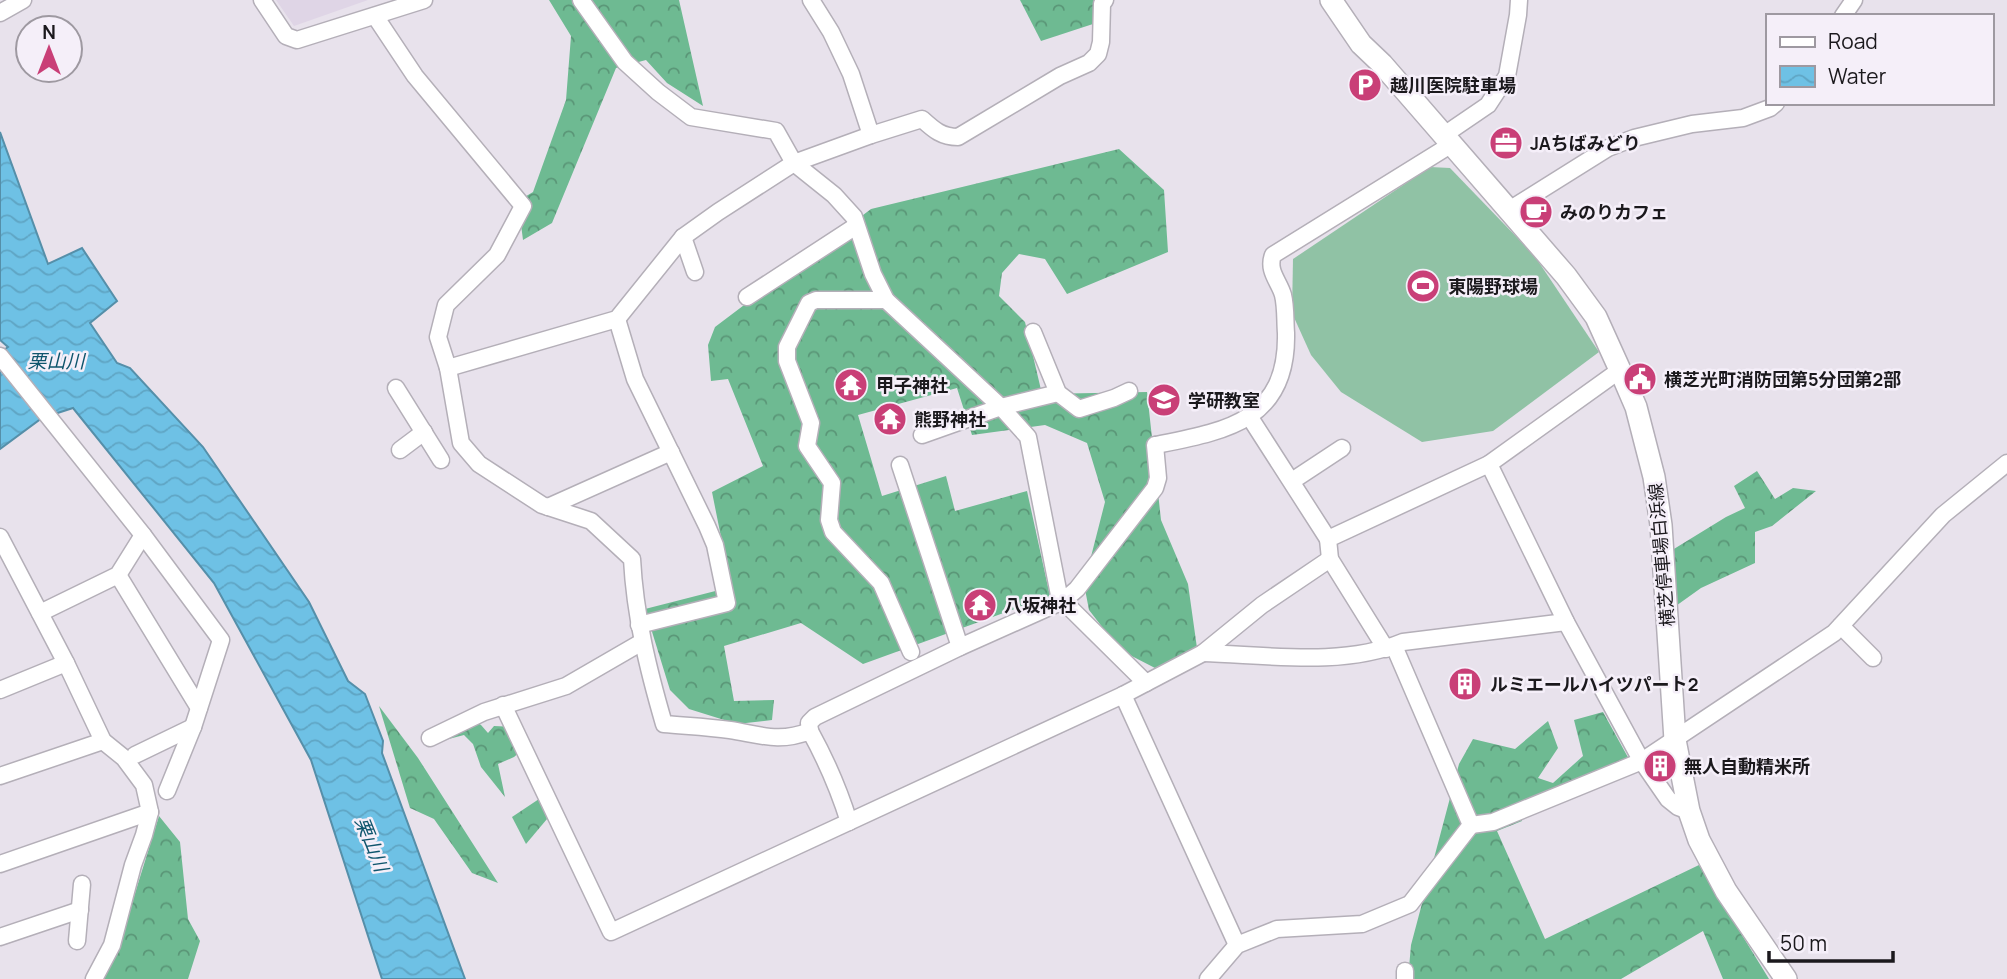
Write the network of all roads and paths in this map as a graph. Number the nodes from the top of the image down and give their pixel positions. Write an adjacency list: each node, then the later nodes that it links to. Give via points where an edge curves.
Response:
1 (23, 0): 9 (street)
2 (262, 0): 10 (street, via 286,36 297,40)
3 (424, 0): 10 (street)
4 (581, 0): 14 (street, via 625,62 658,92 691,117 776,131)
5 (811, 0): 12 (street, via 850,74)
6 (1105, 0): 12 (street, via 1098,54 1089,63 958,137 937,133 922,119)
7 (1331, 0): 13 (main road, 横芝停車場白浜線, via 1361,44)
8 (1519, 0): 13 (street, via 1507,76 1488,105)
9 (0, 13)
10 (375, 16): 24 (street, via 415,76 523,206 498,255 446,305 438,337)
11 (1774, 105): 15 (street, via 1743,118 1692,124 1608,148)
12 (871, 135): 14 (street)
13 (1448, 140): 15 (main road, 横芝停車場白浜線); 30 (street, via 1273,255 1272,274 1283,294 1286,354 1278,384)
14 (794, 163): 16 (street, via 839,201); 17 (street)
15 (1509, 210): 25 (main road, 横芝停車場白浜線, via 1595,317)
16 (856, 226): 19 (street); 20 (street)
17 (683, 237): 18 (street); 21 (street)
18 (695, 272)
19 (747, 297)
20 (886, 300): 29 (street); 55 (street, via 809,303 787,347 787,361 811,423 807,446 832,483 829,520 833,532 881,583)
21 (617, 319): 24 (street); 35 (street, via 635,379)
22 (1033, 332): 28 (street)
23 (0, 356): 42 (street)
24 (447, 368): 41 (street, via 461,443 479,464)
25 (1620, 370): 37 (street); 67 (main road, 横芝停車場白浜線, via 1636,407 1654,477)
26 (396, 388): 31 (street)
27 (1129, 391): 28 (street, via 1079,409)
28 (1058, 393): 29 (street)
29 (1001, 407): 32 (street); 47 (street, via 1028,437)
30 (1249, 416): 40 (street); 47 (street, via 1208,434 1155,445 1155,488)
31 (424, 432): 34 (street); 36 (street)
32 (922, 435)
33 (1342, 448): 40 (street)
34 (400, 450)
35 (671, 452): 41 (street); 50 (street, via 708,526 727,603)
36 (442, 460)
37 (1489, 464): 44 (street); 49 (street)
38 (2007, 464): 51 (street, via 1943,515)
39 (900, 465): 53 (street)
40 (1292, 481): 44 (street)
41 (548, 507): 50 (street, via 591,521 632,559)
42 (143, 535): 46 (street); 63 (street, via 221,640)
43 (0, 537): 48 (street)
44 (1328, 540): 45 (street)
45 (1329, 559): 54 (street); 56 (street)
46 (118, 575): 48 (street); 63 (street)
47 (1063, 601): 53 (street); 59 (street)
48 (40, 613): 58 (street)
49 (1566, 622): 54 (street, via 1403,642); 70 (street)
50 (639, 625): 52 (street)
51 (1841, 626): 57 (street); 67 (street)
52 (642, 642): 62 (street, via 566,686); 65 (street, via 664,724 792,738)
53 (960, 647): 65 (street, via 815,717 809,723)
54 (1390, 648): 56 (street, via 1344,657); 76 (street)
55 (911, 652)
56 (1203, 653): 59 (street)
57 (1873, 658)
58 (66, 663): 60 (street); 68 (street)
59 (1146, 683): 61 (street)
60 (0, 690)
61 (1123, 695): 75 (street); 82 (street)
62 (503, 705): 66 (street); 75 (street, via 611,932)
63 (199, 708): 64 (street)
64 (193, 727): 69 (street); 72 (street)
65 (810, 731): 75 (street)
66 (430, 737)
67 (1675, 740): 70 (street); 73 (main road, 横芝停車場白浜線)
68 (103, 741): 71 (street); 74 (street, via 124,758 144,785)
69 (135, 755)
70 (1642, 761): 73 (street, via 1668,799); 76 (street, via 1493,822)
71 (0, 776)
72 (167, 791)
73 (1689, 811): 85 (main road, 横芝停車場白浜線, via 1726,891)
74 (150, 812): 77 (street); 83 (street, via 112,946)
75 (849, 822)
76 (1471, 825): 82 (street, via 1410,904 1362,924 1277,929)
77 (0, 864)
78 (82, 884): 79 (street)
79 (80, 909): 80 (street); 81 (street)
80 (0, 937)
81 (77, 941)
82 (1237, 945): 84 (street)
83 (94, 979)
84 (1208, 979)
85 (1786, 979)

